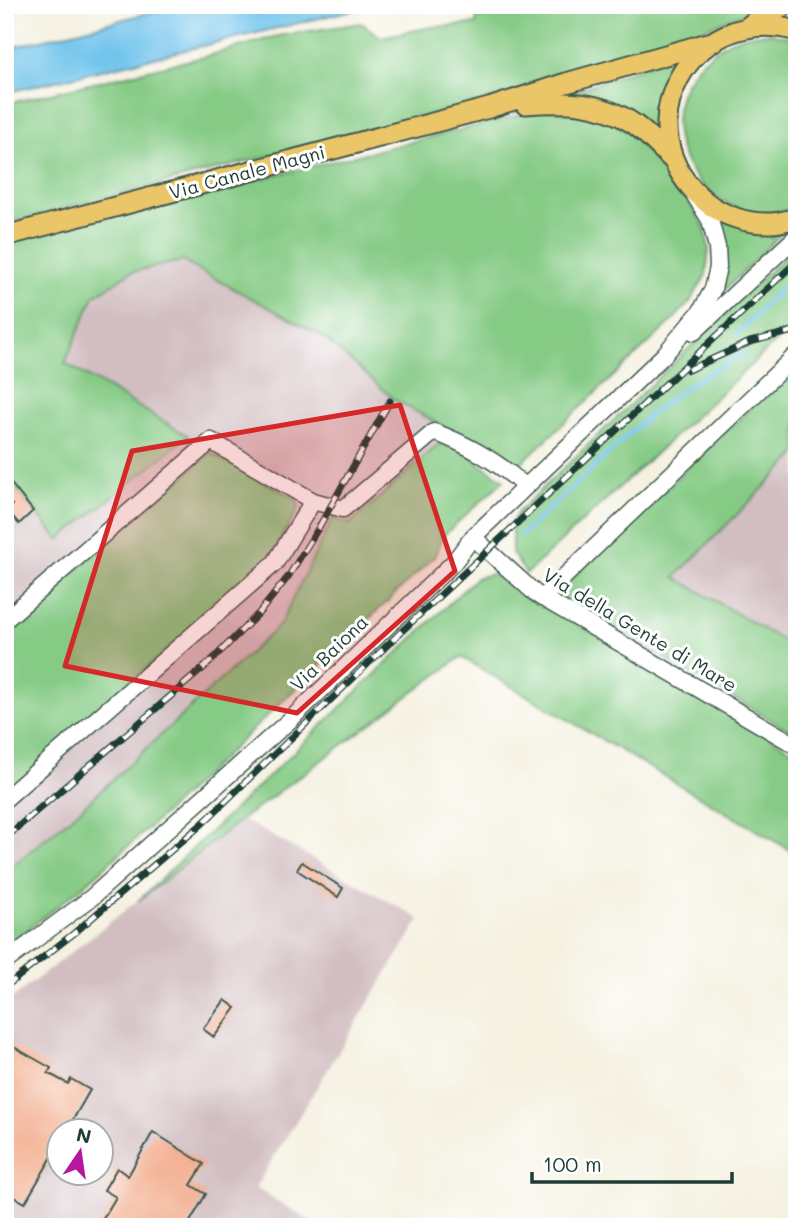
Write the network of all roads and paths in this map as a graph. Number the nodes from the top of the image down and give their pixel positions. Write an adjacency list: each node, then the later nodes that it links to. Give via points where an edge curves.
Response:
1 (786, 5): 2 (main road)
2 (749, 26): 3 (main road); 4 (main road)
3 (797, 31)
4 (708, 44): 5 (main road, Via Canale Magni); 6 (main road, via 675,84 667,109 667,136)
5 (489, 108): 6 (main road, Via Canale Magni, via 547,102 606,109 635,125); 9 (main road, Via Canale Magni)
6 (674, 161): 7 (main road)
7 (692, 191): 8 (main road, via 715,209 741,220 770,223); 12 (street, Via Baiona, via 710,220 718,267 701,311)
8 (797, 218)
9 (5, 236)
10 (797, 236): 12 (street, Via Baiona, via 710,319)
11 (797, 354): 16 (street)
12 (664, 355): 13 (street, Via Baiona)
13 (525, 486): 14 (street, via 510,472 434,432 343,509); 15 (street, Via Baiona)
14 (313, 501): 17 (street, via 211,441); 19 (street, via 268,570)
15 (473, 537): 16 (street, Via della Gente di Mare); 20 (street, Via Baiona, via 453,563 290,720 91,898)
16 (542, 598): 18 (street, Via della Gente di Mare)
17 (5, 620)
18 (797, 746)
19 (5, 799)
20 (5, 962)

